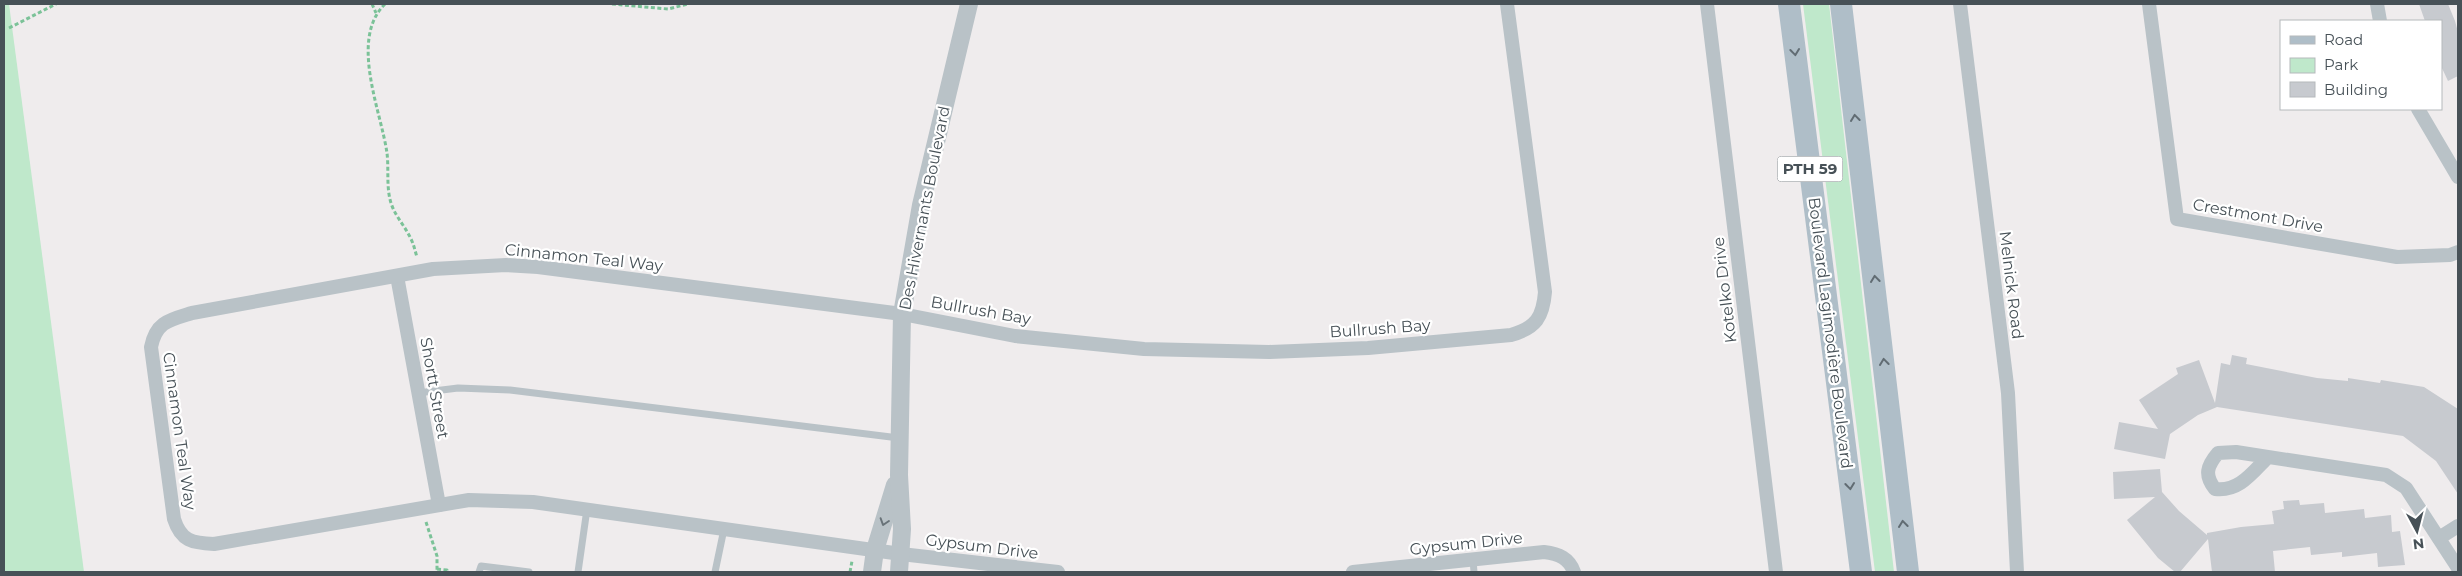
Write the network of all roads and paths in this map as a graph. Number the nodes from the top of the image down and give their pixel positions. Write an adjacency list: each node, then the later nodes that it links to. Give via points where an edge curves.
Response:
1 (56, 4): 16 (path)
2 (372, 4): 14 (path)
3 (385, 4): 14 (path)
4 (612, 4): 5 (path, via 668,10)
5 (688, 4)
6 (969, 4): 22 (street, Des Hivernants Boulevard, via 921,205)
7 (1507, 4): 22 (street, Bullrush Bay, via 1545,292 1544,308 1537,321 1525,331 1368,348 1269,352 1144,349 1015,336)
8 (1707, 4): 49 (street, Kotelko Drive)
9 (1789, 4): 50 (main road, Boulevard Lagimodière Boulevard / PTH 59, one-way to 50)
10 (1841, 4): 51 (main road, PTH 59, one-way to 10)
11 (1960, 4): 52 (street, Melnick Road, via 2008,393)
12 (2149, 4): 19 (street, Crestmont Drive, via 2177,219 2397,257)
13 (2377, 4): 15 (street)
14 (376, 13): 20 (path, via 368,60 372,94 387,154 390,202 412,239)
15 (2380, 20)
16 (10, 28)
17 (2419, 110): 18 (street)
18 (2458, 177)
19 (2458, 252)
20 (421, 271): 21 (street, Cinnamon Teal Way); 22 (street, Cinnamon Teal Way, via 472,266 538,268)
21 (397, 276): 23 (street, Shortt Street); 28 (street, Cinnamon Teal Way, via 192,313 159,327 151,347 174,519 177,530 185,538 214,544)
22 (902, 314): 24 (street, Des Hivernants Boulevard)
23 (418, 393): 24 (lane, via 458,388 510,390); 27 (street, Shortt Street)
24 (899, 438): 26 (street, Des Hivernants Boulevard)
25 (2268, 457): 32 (street, via 2386,475 2406,488)
26 (899, 475): 33 (street, Des Hivernants Boulevard, one-way to 33); 34 (street, Des Hivernants Boulevard)
27 (439, 505): 28 (street, Cinnamon Teal Way); 29 (street, Cinnamon Teal Way, via 495,500)
28 (422, 508): 37 (path, via 437,556)
29 (587, 509): 31 (street, Cinnamon Teal Way); 42 (lane)
30 (2458, 526): 32 (street)
31 (724, 529): 33 (street, Cinnamon Teal Way); 43 (lane)
32 (2439, 538): 36 (street)
33 (876, 550): 34 (street, Cinnamon Teal Way); 44 (street, Des Hivernants Boulevard)
34 (901, 554): 38 (street, Gypsum Drive); 45 (street, Des Hivernants Boulevard)
35 (1474, 566): 47 (street, Gypsum Drive); 48 (street, Gypsum Drive, via 1544,552 1566,558)
36 (2458, 568)
37 (437, 571): 39 (path)
38 (1021, 571): 46 (street, Gypsum Drive)
39 (447, 572)
40 (479, 572): 41 (lane, via 481,566)
41 (529, 572)
42 (578, 572)
43 (715, 572)
44 (872, 572)
45 (900, 572)
46 (1058, 572)
47 (1353, 572)
48 (1574, 572)
49 (1776, 572)
50 (1861, 572)
51 (1908, 572)
52 (2017, 572)

